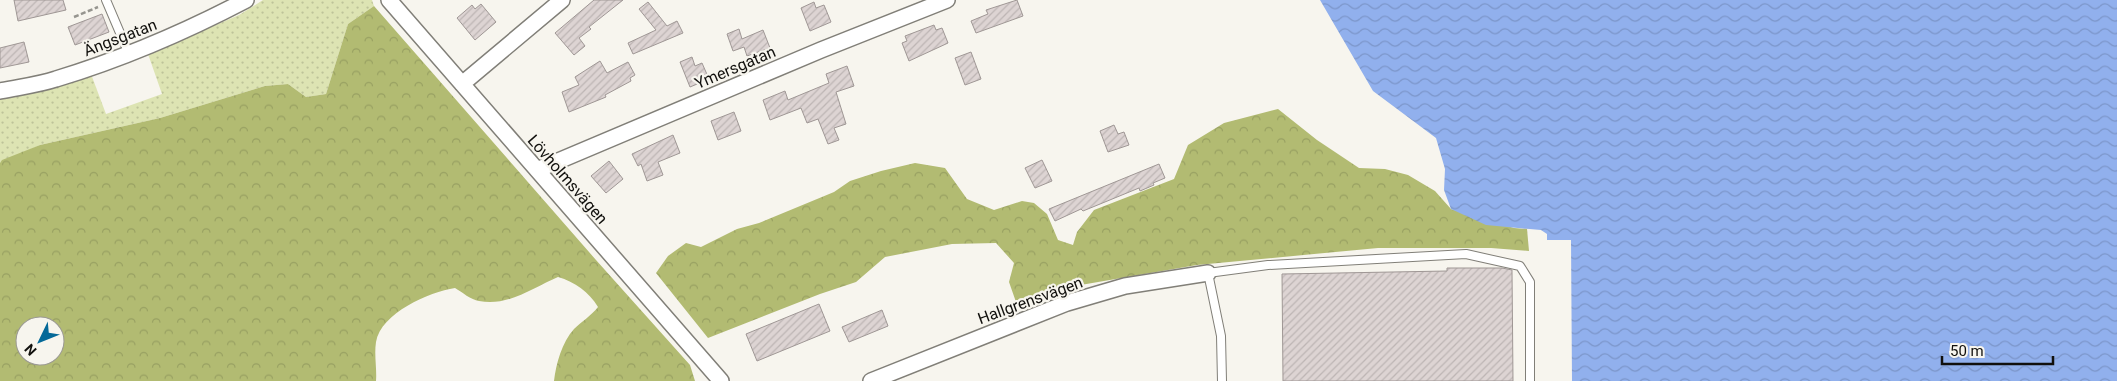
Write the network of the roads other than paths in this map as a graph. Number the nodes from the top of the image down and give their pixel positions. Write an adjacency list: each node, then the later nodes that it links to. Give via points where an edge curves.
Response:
1 (246, 0): 6 (street, Ängsgatan, via 196,26)
2 (389, 0): 7 (street, Lövholmsvägen)
3 (562, 0): 7 (street)
4 (947, 0): 9 (street, Ymersgatan, via 803,57)
5 (107, 2): 6 (lane)
6 (129, 54): 8 (street, Ängsgatan, via 55,80)
7 (462, 84): 9 (street, Lövholmsvägen)
8 (0, 91)
9 (537, 170): 11 (street, Lövholmsvägen)
10 (1208, 273): 12 (street, Hallgrensvägen, via 1126,286 1066,303); 13 (lane, via 1221,336); 14 (lane, via 1268,265 1466,254 1520,266 1530,282)
11 (721, 381)
12 (871, 381)
13 (1222, 381)
14 (1530, 381)

